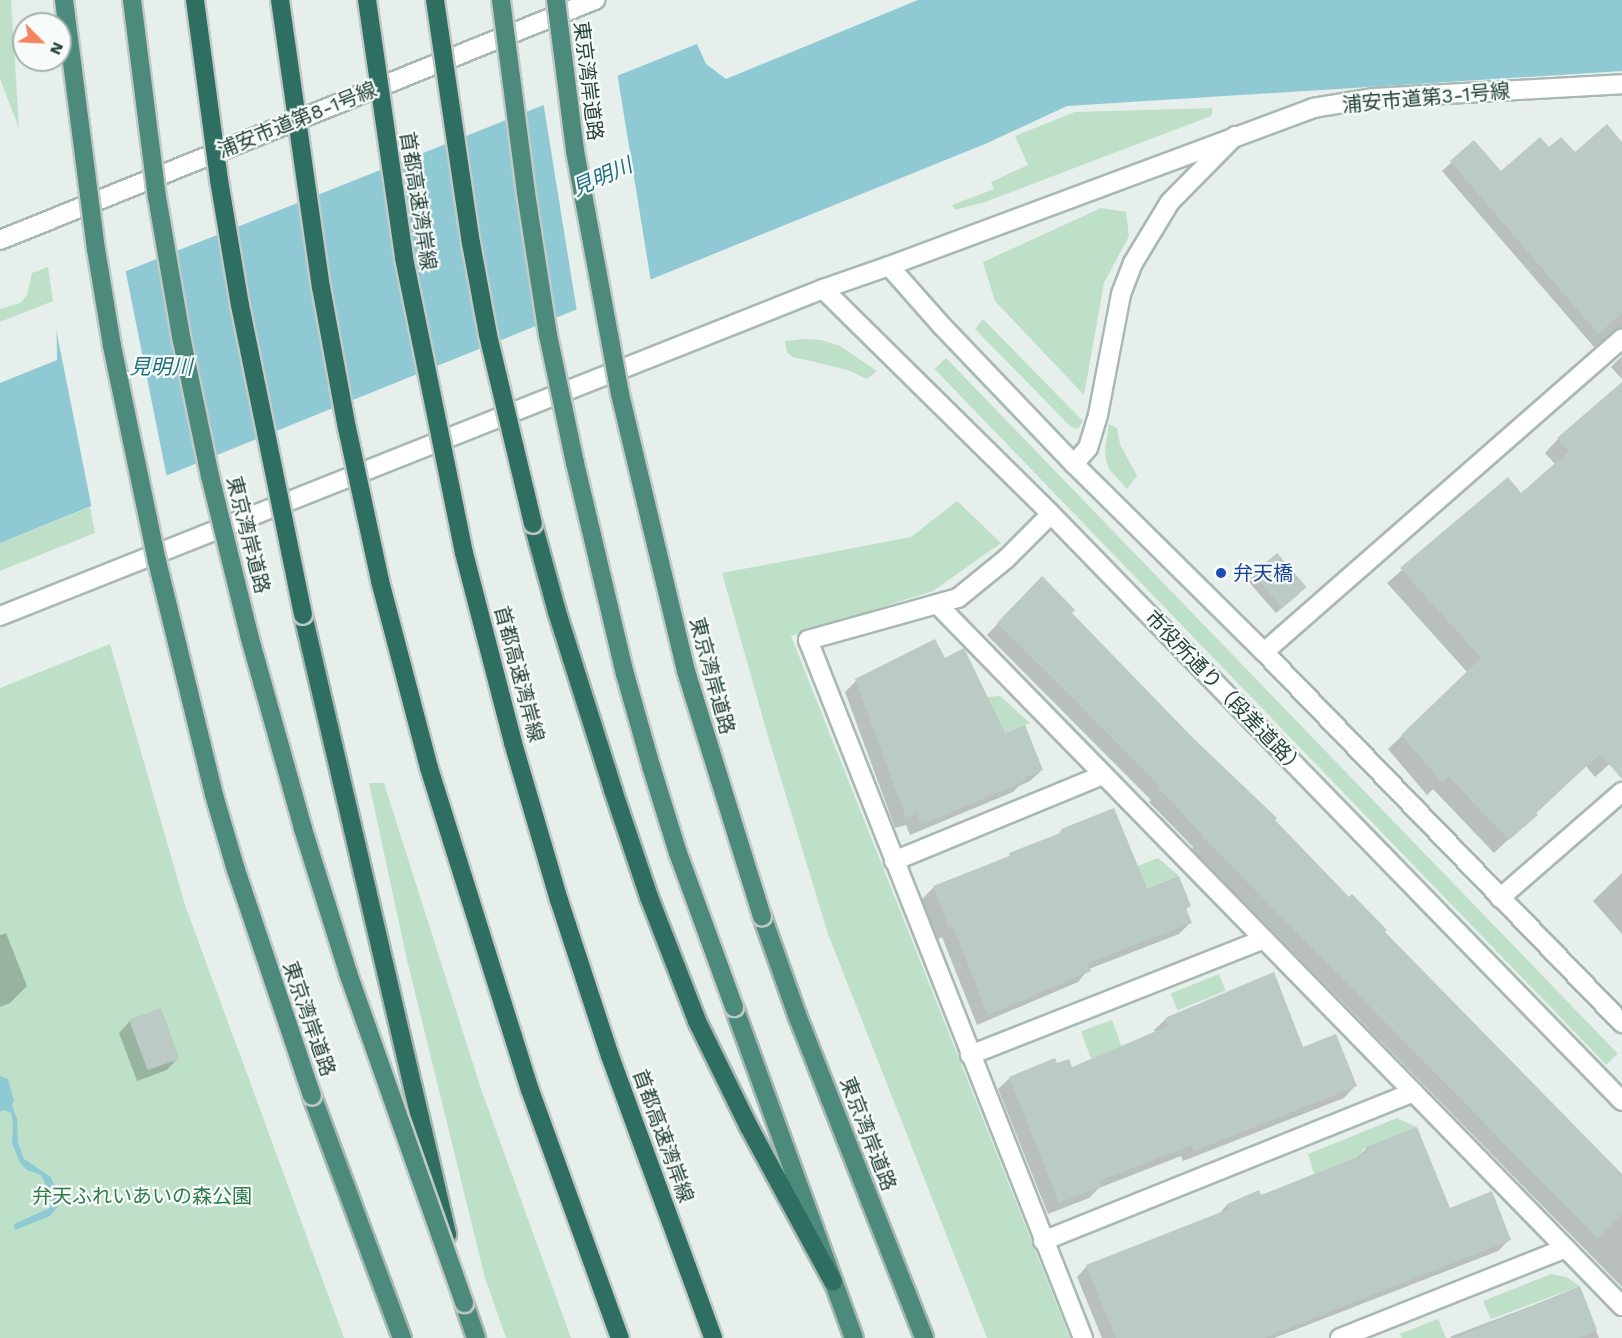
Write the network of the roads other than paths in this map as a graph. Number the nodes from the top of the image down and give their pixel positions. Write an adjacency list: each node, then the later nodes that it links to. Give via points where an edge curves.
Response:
1 (64, 0): 35 (highway, 東京湾岸道路, bridge, via 112,346 192,708 233,860 312,1096)
2 (132, 0): 33 (highway, 東京湾岸道路, bridge, via 157,197 182,341 249,635 348,974)
3 (195, 0): 33 (highway, bridge, via 219,180 263,424 376,936)
4 (279, 0): 37 (highway, bridge, via 321,287 380,581 429,768 509,1025)
5 (367, 0): 38 (highway, 首都高速湾岸線, bridge, via 404,258 478,609 513,743 588,989)
6 (435, 0): 32 (highway, bridge, via 488,335 557,612 649,897 697,1021)
7 (501, 0): 32 (highway, bridge, via 548,335 625,674 678,853)
8 (556, 0): 40 (highway, 東京湾岸道路, bridge, via 575,151 630,437 686,671 762,916)
9 (595, 0): 12 (street, 浦安市道第8-1号線)
10 (1622, 84): 11 (street, 浦安市道第3-1号線, via 1374,99 1313,108)
11 (1235, 136): 13 (street, 浦安市道第3-1号線); 16 (street, via 1170,202 1133,263 1121,294 1098,415 1088,448)
12 (0, 240)
13 (889, 266): 14 (street, 浦安市道第3-1号線); 16 (street)
14 (823, 289): 17 (street, 市役所通り（段差道路）); 19 (street, 浦安市道第3-1号線)
15 (1622, 339): 20 (street)
16 (1074, 464): 20 (street)
17 (1051, 514): 18 (street, via 958,598); 29 (street, 市役所通り（段差道路）)
18 (937, 604): 21 (street); 23 (street, via 808,640)
19 (0, 616)
20 (1264, 652): 24 (street)
21 (1103, 775): 23 (street); 25 (street)
22 (1622, 792): 24 (street)
23 (894, 861): 27 (street)
24 (1500, 898): 26 (street)
25 (1264, 939): 27 (street); 28 (street)
26 (1622, 1023)
27 (970, 1055): 30 (street)
28 (1413, 1092): 30 (street); 31 (street)
29 (1622, 1101)
30 (1043, 1241): 41 (street)
31 (1566, 1248): 34 (street); 42 (street)
32 (833, 1282): 39 (highway)
33 (464, 1303): 36 (highway, 東京湾岸道路)
34 (1622, 1306)
35 (402, 1338)
36 (476, 1338)
37 (620, 1338)
38 (713, 1338)
39 (854, 1338)
40 (924, 1338)
41 (1083, 1338)
42 (1340, 1338)

